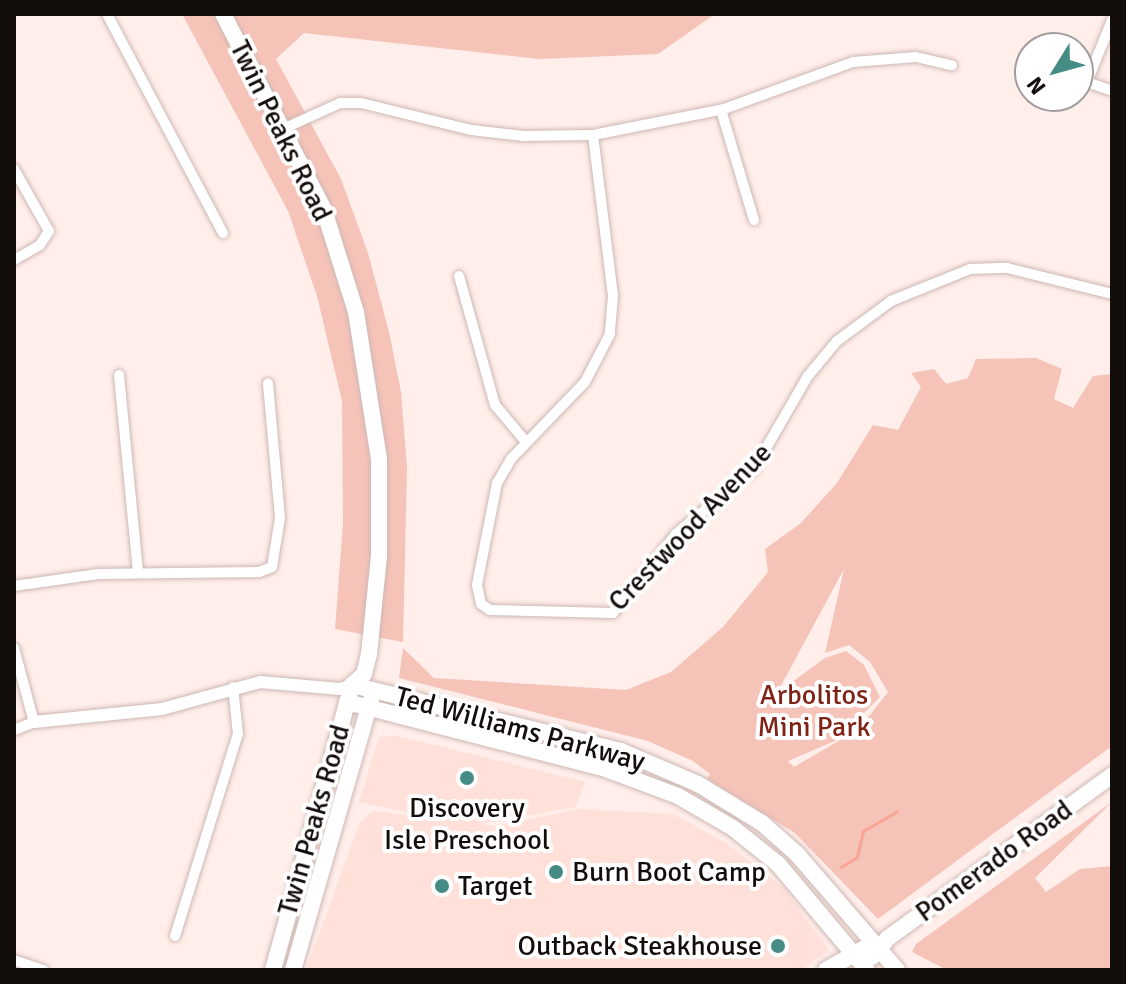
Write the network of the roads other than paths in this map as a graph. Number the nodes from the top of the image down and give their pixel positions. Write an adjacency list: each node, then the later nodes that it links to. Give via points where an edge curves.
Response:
1 (107, 14): 11 (street)
2 (223, 14): 7 (main road, Twin Peaks Road)
3 (1112, 20): 4 (street)
4 (1094, 56)
5 (952, 65): 6 (street, via 916,57 853,62)
6 (721, 110): 8 (street); 10 (street)
7 (285, 128): 8 (street, via 340,103 361,103 471,130); 22 (main road, Twin Peaks Road, via 324,210 366,359 379,459 379,556)
8 (593, 135): 17 (street, via 613,296 610,334 585,382)
9 (14, 169): 12 (street, via 49,231 40,245)
10 (754, 220)
11 (223, 233)
12 (14, 260)
13 (459, 276): 17 (street, via 495,405)
14 (1112, 294): 17 (street, Crestwood Avenue, via 995,268 935,279 891,301 837,341 808,376 754,469 676,534 613,613 510,612 481,604 477,585 497,483)
15 (119, 375): 18 (street)
16 (268, 384): 18 (street, via 280,518 272,567 259,572)
17 (526, 442)
18 (138, 572): 19 (street)
19 (14, 586)
20 (14, 648): 25 (street)
21 (233, 687): 22 (street, via 289,681); 25 (street, via 162,709); 29 (street, via 238,734)
22 (351, 688): 23 (main road, Ted Williams Parkway); 24 (main road, Ted Williams Parkway); 28 (main road, Twin Peaks Road)
23 (373, 691): 24 (main road, Twin Peaks Road); 30 (main road, Ted Williams Parkway, via 621,751 690,780 780,838 827,885)
24 (368, 708): 31 (main road, Ted Williams Parkway, via 606,769 678,796 733,828 778,864); 37 (main road, Twin Peaks Road)
25 (34, 722): 26 (street)
26 (14, 730)
27 (1112, 775): 30 (main road, Pomerado Road)
28 (286, 923): 35 (main road, Twin Peaks Road); 36 (main road)
29 (175, 936)
30 (876, 947): 31 (main road, Pomerado Road); 33 (main road, Pomerado Road); 39 (main road, Ted Williams Parkway)
31 (852, 951): 33 (main road, Ted Williams Parkway); 38 (main road, Pomerado Road)
32 (14, 960): 34 (street)
33 (865, 969)
34 (43, 970)
35 (273, 970)
36 (280, 970)
37 (293, 970)
38 (826, 970)
39 (897, 970)

